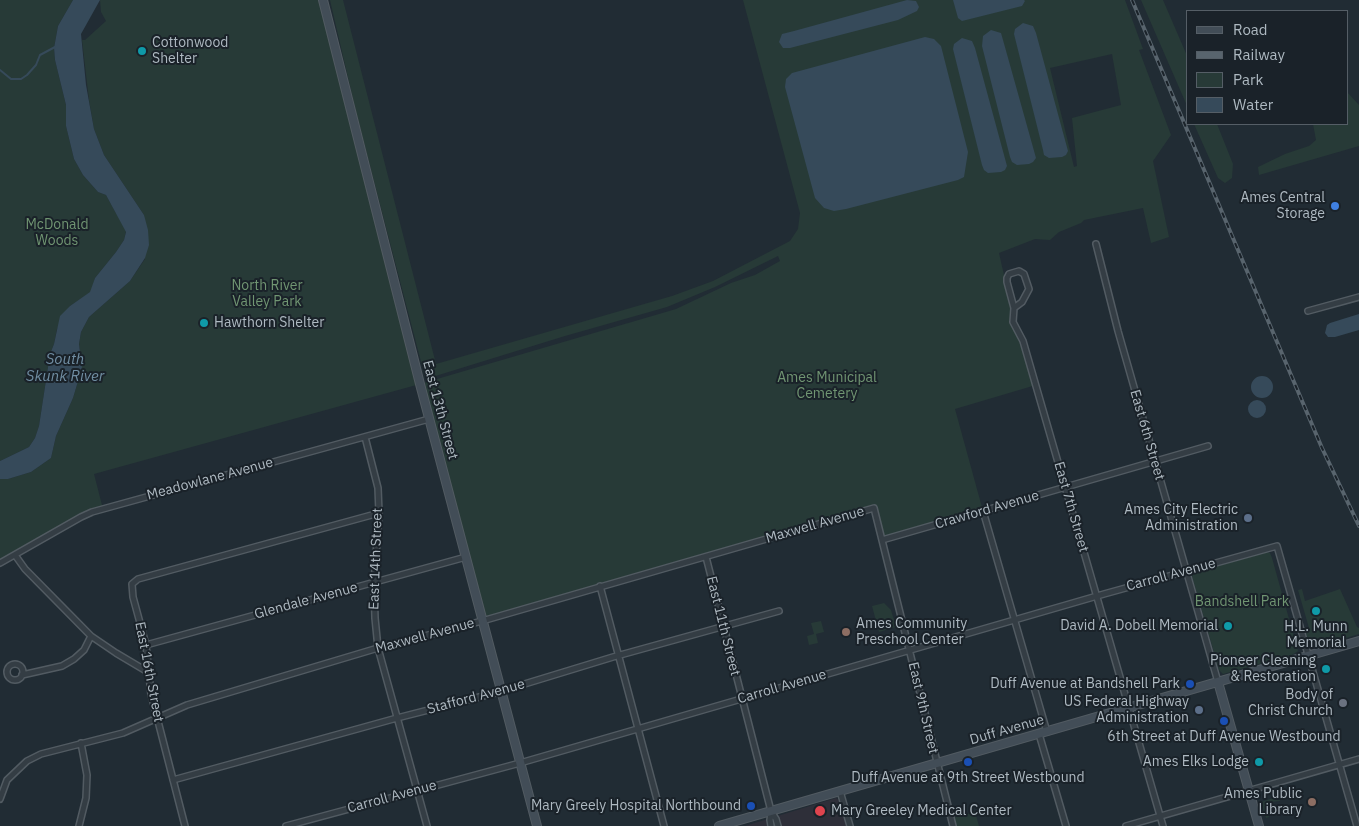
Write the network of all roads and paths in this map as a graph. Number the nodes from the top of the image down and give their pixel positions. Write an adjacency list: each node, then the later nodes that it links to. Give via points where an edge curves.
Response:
1 (323, 0): 6 (main road, East 13th Street)
2 (1096, 244): 9 (street, East 6th Street)
3 (1359, 297): 5 (street)
4 (1014, 308): 4 (street, East 7th Street, via 1007,278 1018,271 1024,274 1029,289 1022,302); 10 (street, East 7th Street, via 1013,322 1023,340)
5 (1308, 312)
6 (429, 419): 7 (street, Meadowlane Avenue); 16 (main road, East 13th Street)
7 (365, 437): 13 (street, East 14th Street, via 378,488); 15 (street, Meadowlane Avenue, via 92,512)
8 (1208, 446): 9 (street, Crawford Avenue)
9 (1154, 461): 10 (street, Crawford Avenue); 19 (street, East 6th Street)
10 (1065, 487): 12 (street, Crawford Avenue); 22 (street, East 7th Street)
11 (874, 508): 14 (street, East 9th Street); 17 (street, Maxwell Avenue)
12 (983, 511): 14 (street, Crawford Avenue); 24 (street)
13 (379, 513): 20 (street, East 14th Street); 29 (street, East 16th Street, via 138,579 132,584 132,590)
14 (882, 540): 31 (street, East 9th Street)
15 (15, 555): 18 (street, Meadowlane Avenue); 27 (street)
16 (466, 557): 20 (street, Glendale Avenue); 25 (main road, East 13th Street)
17 (706, 557): 21 (street, Maxwell Avenue); 26 (street, East 11th Street)
18 (0, 563)
19 (1185, 572): 22 (street, Carroll Avenue); 33 (street, Carroll Avenue, via 1277,546); 36 (street, East 6th Street)
20 (374, 583): 29 (street, Glendale Avenue); 30 (street, East 14th Street)
21 (600, 586): 25 (street, Maxwell Avenue); 32 (street)
22 (1097, 596): 24 (street, Carroll Avenue); 39 (street, East 7th Street)
23 (779, 611): 26 (street, Stafford Avenue)
24 (1015, 620): 31 (street, Carroll Avenue); 43 (street)
25 (482, 621): 30 (street, Maxwell Avenue); 37 (main road, East 13th Street)
26 (724, 626): 32 (street, Stafford Avenue); 38 (street, East 11th Street)
27 (91, 636): 34 (street); 35 (street, via 74,660)
28 (1359, 642): 33 (main road, Duff Avenue)
29 (146, 645): 34 (street, East 16th Street)
30 (378, 648): 40 (street, Maxwell Avenue, via 187,705); 41 (street, East 14th Street)
31 (910, 650): 38 (street, Carroll Avenue); 47 (street, East 9th Street)
32 (619, 656): 37 (street, Stafford Avenue); 42 (street)
33 (1307, 656): 36 (main road, Duff Avenue); 48 (street)
34 (148, 672): 40 (street, East 16th Street)
35 (22, 675)
36 (1218, 682): 39 (main road, Duff Avenue); 53 (main road)
37 (501, 691): 41 (street, Stafford Avenue); 46 (main road, East 13th Street)
38 (742, 698): 42 (street, Carroll Avenue); 56 (street, East 11th Street)
39 (1129, 708): 43 (main road, Duff Avenue); 57 (street, East 7th Street)
40 (157, 718): 44 (street, Maxwell Avenue, via 123,733); 51 (street, East 16th Street)
41 (397, 718): 51 (street, Stafford Avenue); 52 (street, East 14th Street)
42 (638, 729): 46 (street, Carroll Avenue); 63 (street)
43 (1043, 733): 47 (main road, Duff Avenue); 69 (street)
44 (81, 743): 50 (street, Maxwell Avenue, via 34,757); 58 (street, via 87,775 86,798)
45 (1359, 759): 48 (street)
46 (520, 763): 52 (street, Carroll Avenue); 62 (main road, East 13th Street)
47 (936, 764): 54 (main road, Duff Avenue); 68 (street, East 9th Street)
48 (1339, 764): 53 (street); 73 (street)
49 (0, 777): 50 (street)
50 (7, 780): 55 (street, Maxwell Avenue)
51 (173, 780): 59 (street, East 16th Street)
52 (417, 790): 60 (street, Carroll Avenue); 61 (street, East 14th Street)
53 (1249, 790): 57 (street); 72 (main road)
54 (840, 791): 56 (main road, Duff Avenue); 67 (street)
55 (0, 798)
56 (771, 811): 64 (main road, Duff Avenue); 65 (street); 66 (street)
57 (1160, 816): 70 (street); 71 (street, East 7th Street)
58 (79, 826)
59 (185, 826)
60 (286, 826)
61 (427, 826)
62 (537, 826)
63 (664, 826)
64 (720, 826)
65 (771, 826)
66 (778, 826)
67 (850, 826)
68 (953, 826)
69 (1066, 826)
70 (1126, 826)
71 (1163, 826)
72 (1259, 826)
73 (1357, 826)

